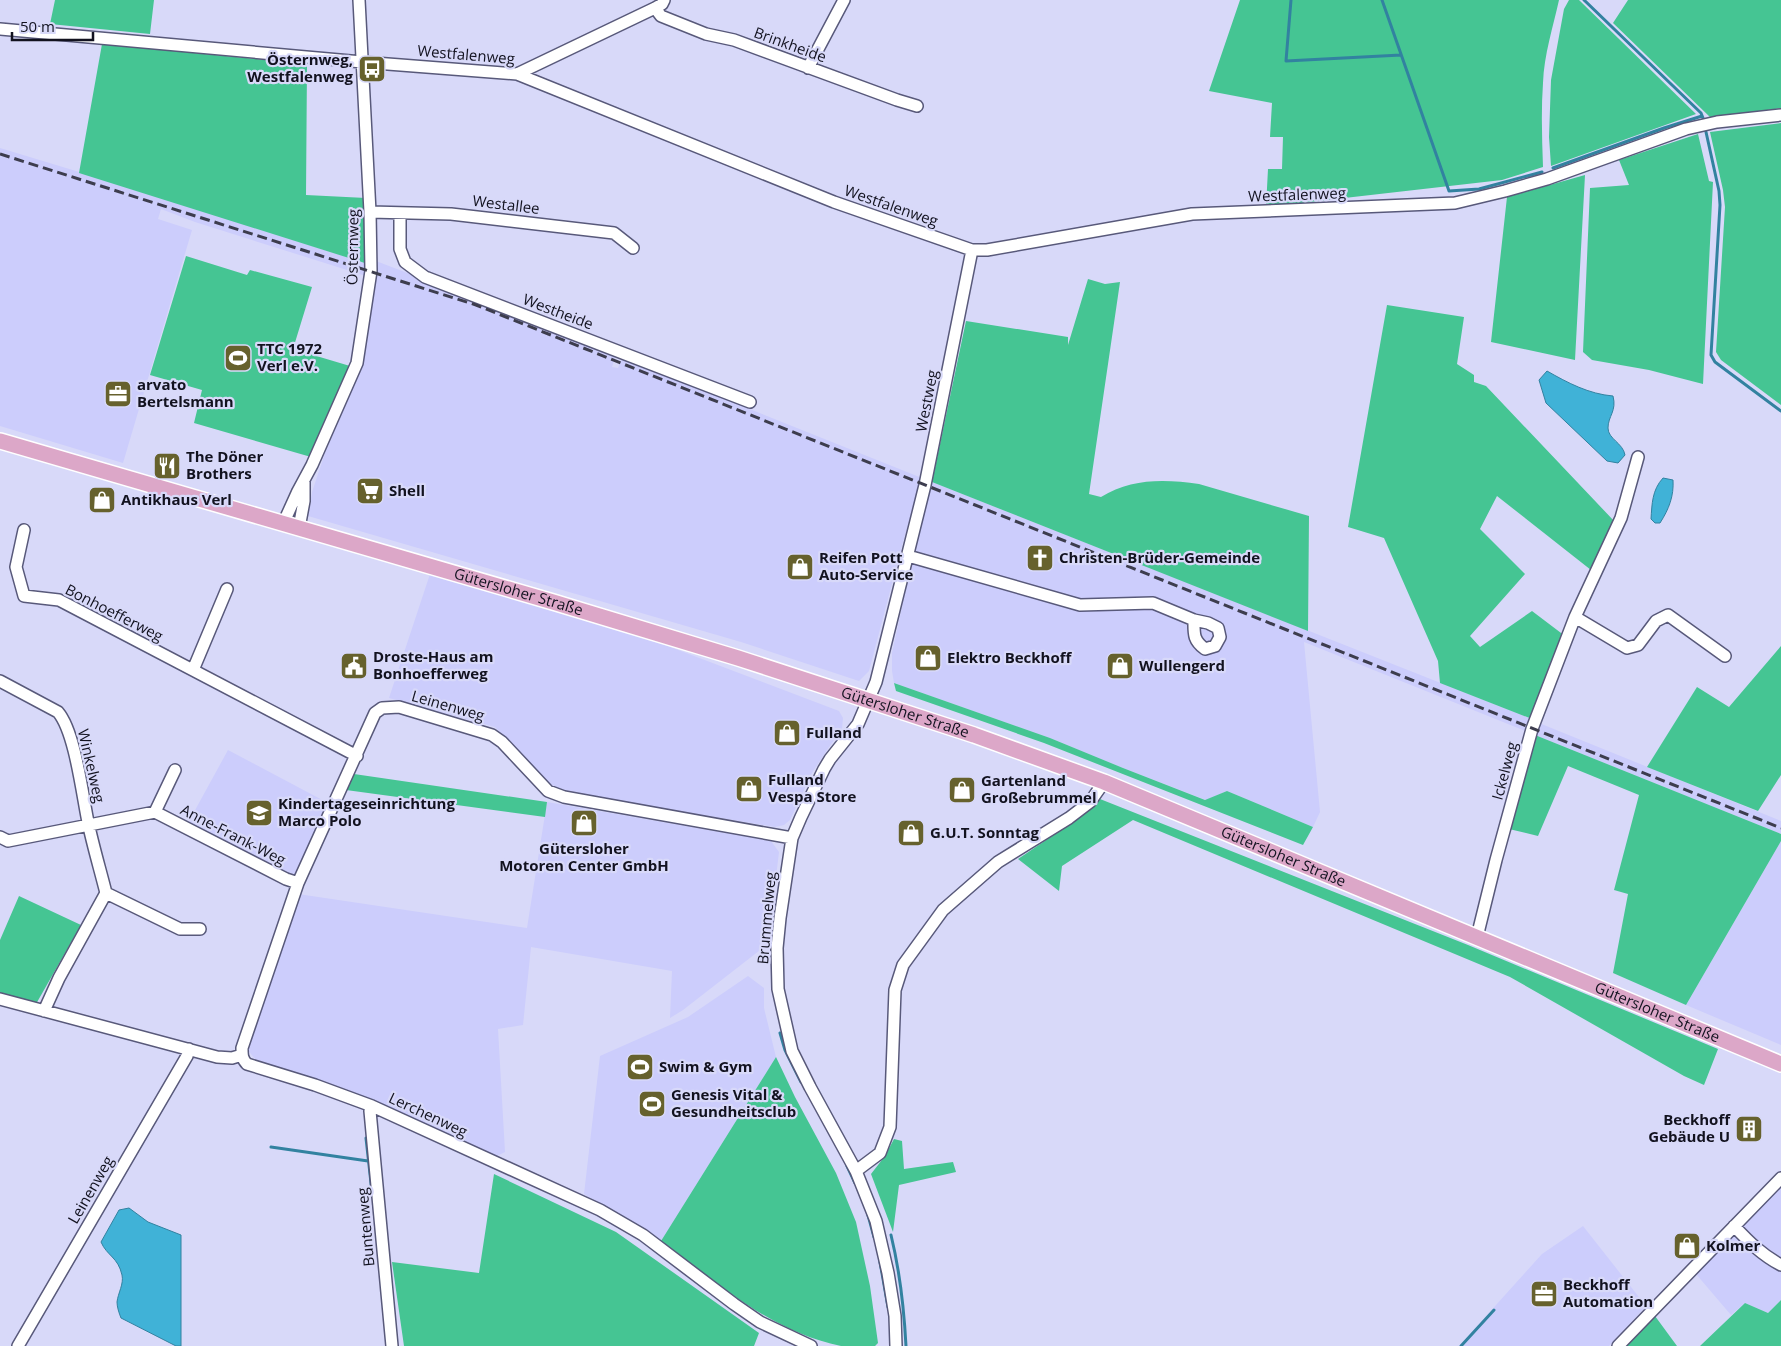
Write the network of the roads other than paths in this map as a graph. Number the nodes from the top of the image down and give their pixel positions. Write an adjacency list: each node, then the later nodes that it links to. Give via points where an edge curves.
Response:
1 (359, 0): 6 (street, Östernweg)
2 (664, 0): 4 (street)
3 (844, 0): 7 (street)
4 (655, 8): 7 (street, Brinkheide, via 661,16 706,34 734,40); 8 (street)
5 (0, 29): 6 (street, Westfalenweg)
6 (362, 62): 8 (street, Westfalenweg); 11 (street, Östernweg)
7 (808, 68): 9 (street, Brinkheide)
8 (517, 74): 14 (street, Westfalenweg, via 834,202)
9 (917, 106)
10 (1781, 114): 14 (street, Westfalenweg, via 1717,122 1686,130 1547,179 1455,203 1192,214)
11 (370, 212): 12 (street, Westallee); 18 (street, Östernweg, via 371,271 357,363)
12 (400, 213): 13 (street, Westallee, via 451,214 614,233); 15 (street, Westheide, via 400,249 405,262 425,277)
13 (633, 248)
14 (972, 250): 22 (street, Westweg)
15 (750, 402)
16 (0, 441): 19 (main road, Gütersloher Straße)
17 (1638, 457): 24 (street, Ickelweg, via 1621,518)
18 (304, 482): 19 (street, Östernweg); 20 (street, Östernweg)
19 (283, 524): 20 (main road, Gütersloher Straße)
20 (299, 528): 29 (main road, Gütersloher Straße)
21 (24, 530): 27 (street, Bonhoefferweg, via 16,566 24,596 59,600)
22 (908, 556): 25 (street, via 1080,605 1153,603); 29 (street, Westweg, via 876,682)
23 (227, 589): 27 (street)
24 (1575, 616): 26 (street, via 1627,648 1638,645 1656,622 1668,615); 40 (street, Ickelweg, via 1532,728)
25 (1194, 620)
26 (1725, 656)
27 (193, 670): 30 (street, Bonhoefferweg)
28 (0, 681): 34 (street, Winkelweg, via 58,712 63,718 71,738)
29 (868, 700): 32 (main road, Gütersloher Straße); 36 (street, Brummelweg, via 858,724 824,769)
30 (357, 756): 36 (street, Leinenweg, via 375,713 382,708 399,707 492,735 548,791 564,797); 37 (street, Leinenweg)
31 (175, 770): 33 (street, Anne-Frank-Weg)
32 (1104, 782): 40 (main road, Gütersloher Straße); 47 (street, via 1090,802 998,862 943,910 903,965 895,990 890,1128 880,1153)
33 (155, 812): 34 (street); 37 (street, Anne-Frank-Weg)
34 (89, 825): 35 (street, via 8,841); 38 (street, Winkelweg)
35 (0, 837)
36 (792, 838): 47 (street, Brummelweg, via 777,948 778,993 792,1051)
37 (298, 883): 44 (street, Leinenweg)
38 (106, 893): 39 (street, via 180,929); 42 (street)
39 (200, 929)
40 (1478, 937): 45 (main road, Gütersloher Straße)
41 (0, 999): 42 (street)
42 (44, 1011): 43 (street)
43 (189, 1049): 44 (street, via 218,1057); 51 (street, Leinenweg)
44 (242, 1055): 46 (street, Lerchenweg, via 247,1064)
45 (1781, 1064)
46 (372, 1106): 52 (street, Buntenweg); 53 (street, Lerchenweg, via 600,1210 643,1235 760,1322)
47 (856, 1171): 54 (street, Brummelweg, via 876,1221 888,1273)
48 (1781, 1178): 49 (street)
49 (1734, 1226): 50 (street, via 1768,1258); 55 (street)
50 (1781, 1265)
51 (18, 1346)
52 (392, 1346)
53 (811, 1346)
54 (896, 1346)
55 (1618, 1346)

